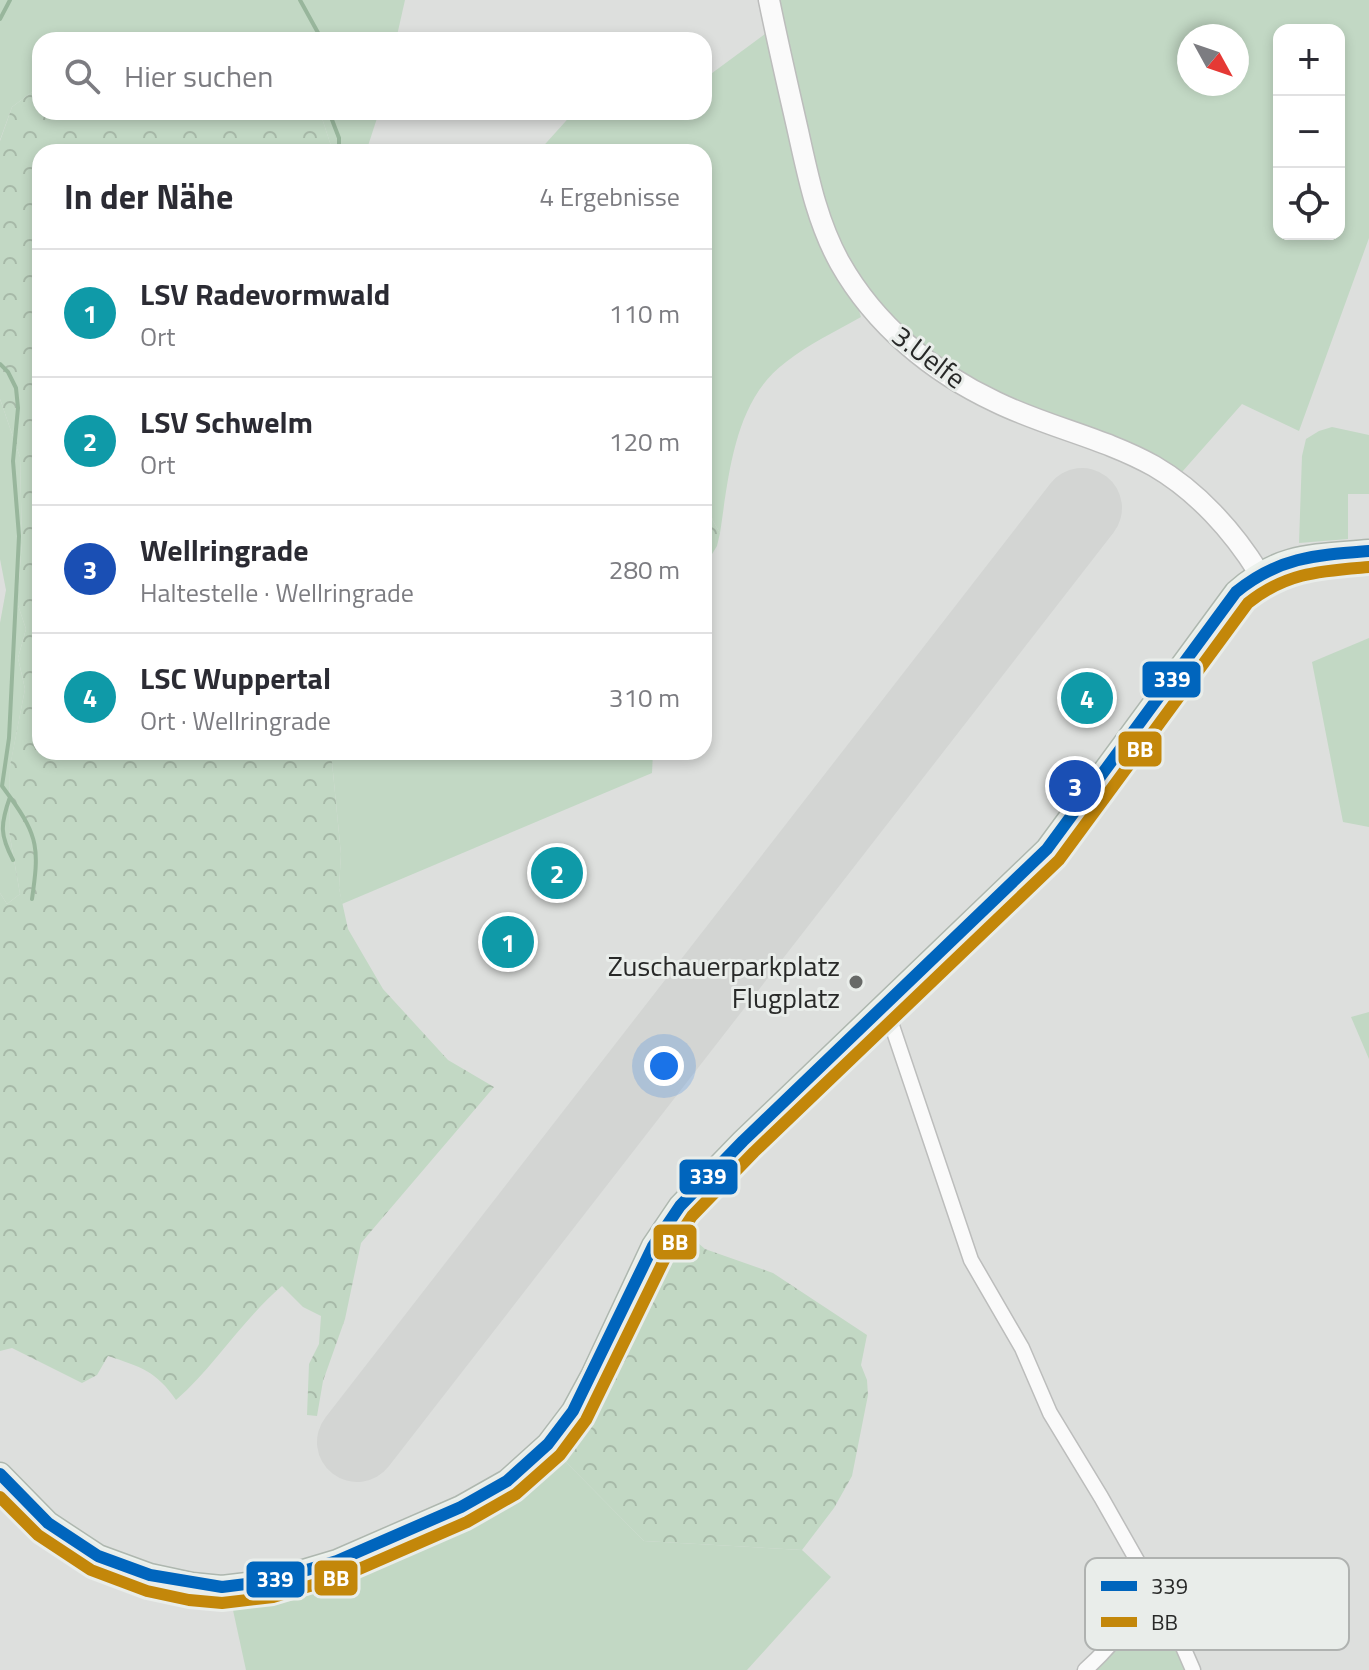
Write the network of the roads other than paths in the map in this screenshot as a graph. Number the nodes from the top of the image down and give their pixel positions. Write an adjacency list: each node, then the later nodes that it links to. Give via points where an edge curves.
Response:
1 (769, 0): 3 (street, 3.Uelfe, via 814,200 841,265 879,318 954,380 1156,467 1210,511)
2 (1369, 551): 3 (main road, via 1296,558)
3 (1259, 573): 4 (main road, via 1226,604 1066,825)
4 (885, 1005): 5 (main road, via 680,1206 653,1246 573,1411 527,1464 461,1507 337,1561 270,1581 222,1587 150,1575 98,1556 48,1523); 6 (street, via 971,1260 1022,1348 1050,1413)
5 (0, 1474)
6 (1134, 1558)
7 (1107, 1650): 9 (street)
8 (1184, 1650): 10 (street)
9 (1085, 1670)
10 (1193, 1670)

